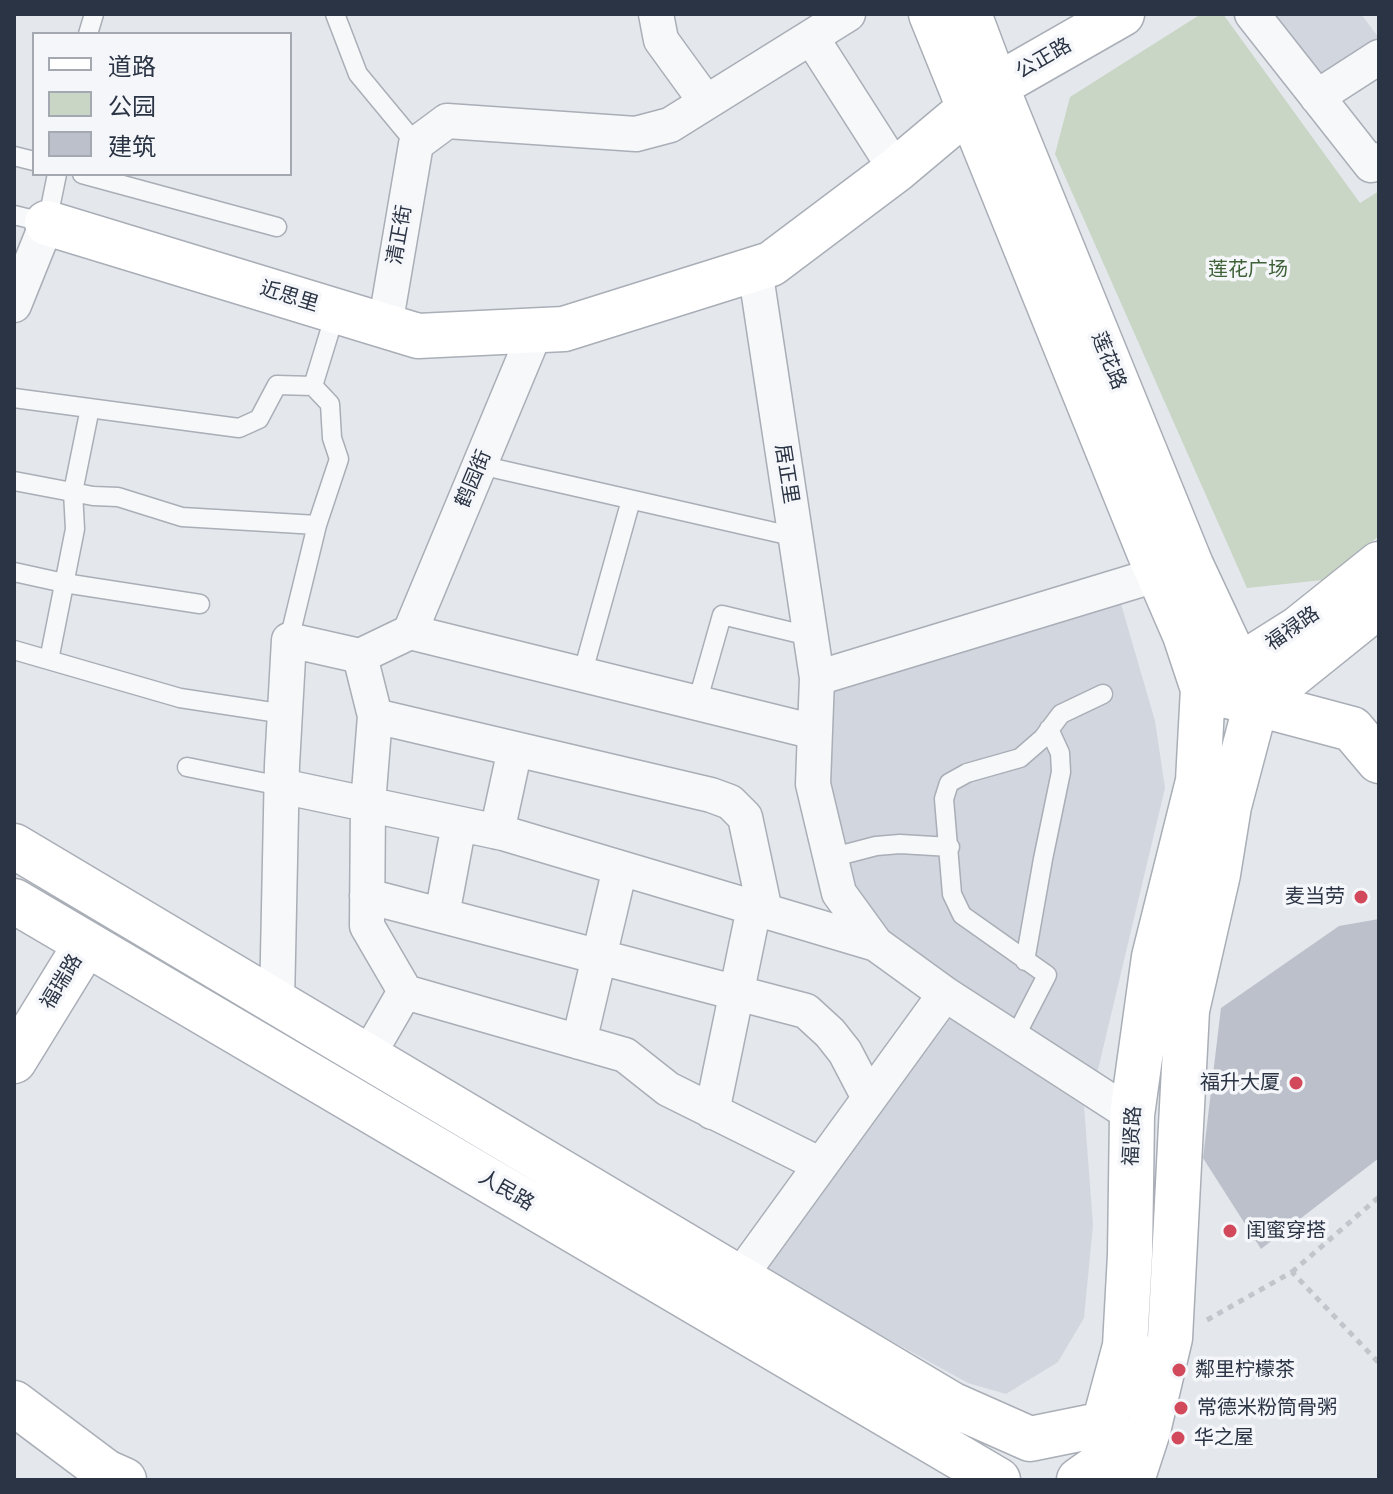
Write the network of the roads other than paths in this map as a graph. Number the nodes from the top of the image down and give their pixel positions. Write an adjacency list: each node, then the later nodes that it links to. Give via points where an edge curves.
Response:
1 (335, 14): 13 (lane, via 358,74)
2 (656, 14): 12 (street, via 661,40)
3 (848, 14): 8 (street)
4 (931, 14): 10 (main road, 莲花路)
5 (969, 14): 10 (main road, 莲花路)
6 (1122, 14): 10 (main road, 公正路)
7 (1252, 14): 11 (street)
8 (811, 37): 12 (street); 15 (street)
9 (1379, 57): 11 (street)
10 (982, 97): 15 (main road); 36 (main road, 莲花路); 48 (main road, 莲花路, via 1191,565)
11 (1317, 97): 14 (street, via 1371,165)
12 (706, 102): 13 (street, via 670,125 636,134 447,121)
13 (416, 144): 23 (street, 清正街)
14 (1379, 160)
15 (896, 170): 20 (main road, via 771,264)
16 (56, 176): 18 (lane)
17 (89, 176): 19 (lane)
18 (30, 219): 21 (street); 22 (main road, 近思里)
19 (277, 227)
20 (755, 269): 24 (main road, via 564,329); 33 (street, 居正里)
21 (14, 305)
22 (336, 311): 23 (main road, 近思里); 25 (lane)
23 (385, 326): 24 (main road, 近思里, via 418,336)
24 (536, 330): 28 (street, 鹤园街)
25 (313, 386): 27 (lane, via 277,385 259,419 239,428); 32 (lane, via 330,404 339,459)
26 (14, 398): 27 (lane)
27 (90, 408): 30 (lane)
28 (480, 465): 31 (lane); 40 (street, 鹤园街)
29 (14, 481): 30 (lane)
30 (73, 492): 32 (lane, via 118,497 182,517); 37 (lane, via 75,529)
31 (631, 500): 33 (lane); 46 (lane)
32 (317, 525): 42 (lane)
33 (796, 537): 41 (street, 居正里)
34 (1379, 564): 48 (main road, 福禄路, via 1299,628)
35 (14, 572): 37 (lane)
36 (1159, 574): 47 (street); 48 (main road, 莲花路, via 1185,635)
37 (64, 583): 38 (lane); 45 (lane)
38 (200, 604)
39 (1379, 605): 51 (main road, 福禄路)
40 (410, 632): 44 (street); 46 (street)
41 (809, 636): 47 (street, 居正里); 50 (lane, via 722,615)
42 (289, 640): 44 (street); 52 (street)
43 (14, 650): 45 (lane)
44 (360, 656): 53 (street)
45 (49, 660): 52 (lane, via 180,698)
46 (582, 675): 50 (street)
47 (817, 678): 55 (street, 居正里)
48 (1220, 678): 51 (main road, 莲花路); 85 (main road, 福贤路, via 1154,957)
49 (1103, 694): 54 (lane, via 1061,714)
50 (697, 703): 55 (street)
51 (1256, 704): 56 (main road); 89 (main road, via 1187,1010 1170,1338)
52 (285, 714): 59 (street)
53 (375, 716): 57 (street); 60 (street)
54 (1049, 729): 64 (lane, via 1020,758 949,783 944,799); 74 (lane, via 1060,753 1061,772)
55 (815, 732): 65 (street, 居正里, via 813,784)
56 (1366, 745)
57 (515, 749): 62 (street); 69 (street, via 730,802 745,817)
58 (187, 767): 59 (lane)
59 (281, 786): 60 (street); 78 (street)
60 (368, 804): 61 (street); 67 (street)
61 (459, 824): 62 (street); 70 (street)
62 (497, 832): 66 (street)
63 (14, 846): 78 (main road)
64 (950, 847): 65 (lane, via 876,846); 74 (lane, via 952,894 962,915)
65 (830, 858): 72 (street, 居正里, via 839,893)
66 (620, 868): 69 (street); 73 (street)
67 (367, 896): 70 (street); 76 (street, via 367,926)
68 (14, 901): 71 (main road, 人民路)
69 (760, 909): 72 (street); 75 (street)
70 (442, 915): 73 (street)
71 (86, 944): 82 (main road, 福瑞路); 91 (main road, 人民路)
72 (876, 944): 77 (street)
73 (599, 957): 75 (street); 80 (street)
74 (1025, 961): 79 (lane, via 1047,975)
75 (736, 992): 83 (street, via 806,1011 845,1052); 84 (street)
76 (406, 993): 80 (street); 81 (street)
77 (945, 994): 79 (street); 83 (street)
78 (277, 1003): 81 (main road)
79 (1014, 1039): 85 (street)
80 (579, 1042): 84 (street, via 625,1055 668,1089)
81 (367, 1057): 87 (main road)
82 (14, 1061)
83 (869, 1098): 86 (street)
84 (712, 1112): 86 (street)
85 (1132, 1115): 87 (main road, 福贤路, via 1125,1346 1104,1424 1030,1439 951,1404)
86 (821, 1165): 87 (street)
87 (738, 1279)
88 (14, 1403): 90 (main road)
89 (1148, 1431): 92 (main road); 93 (main road)
90 (111, 1477)
91 (998, 1480)
92 (1079, 1480)
93 (1132, 1480)

